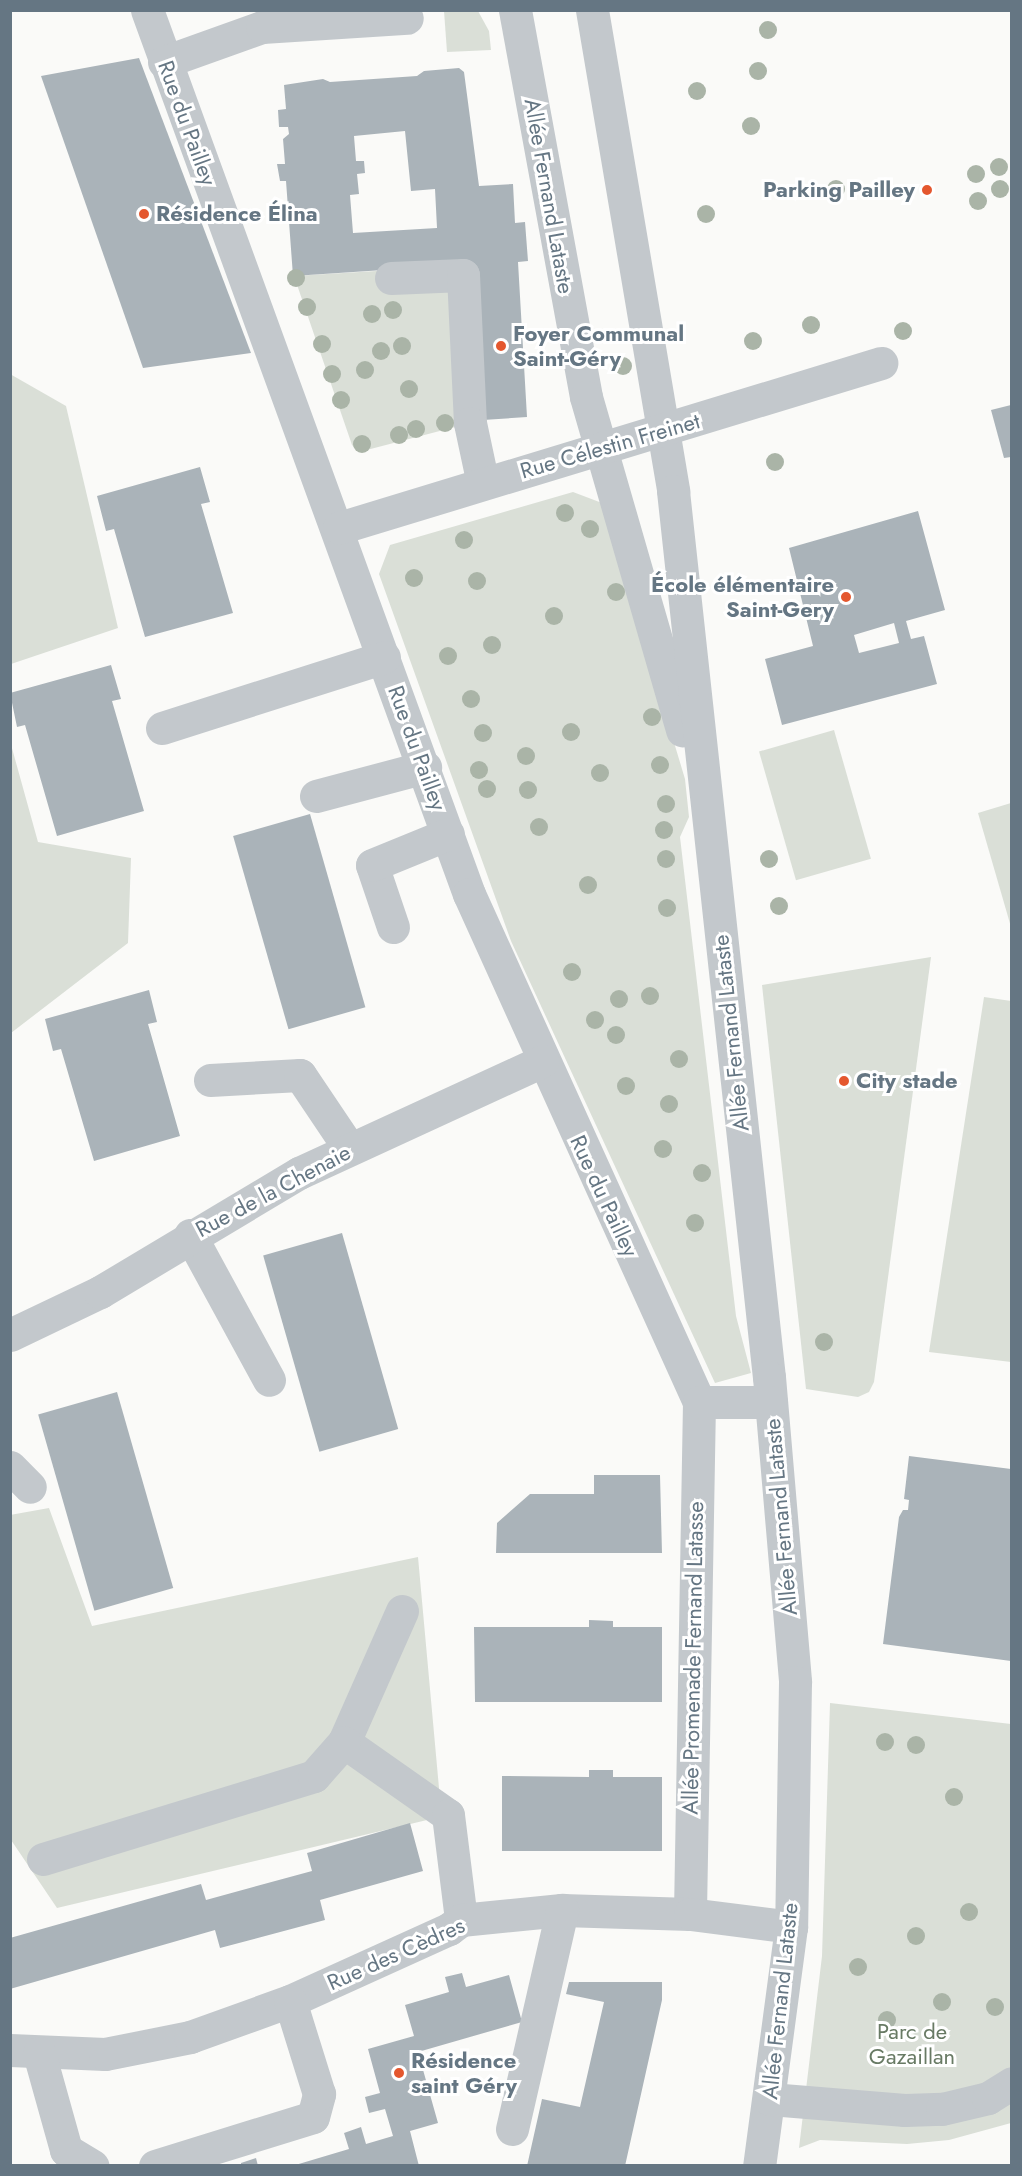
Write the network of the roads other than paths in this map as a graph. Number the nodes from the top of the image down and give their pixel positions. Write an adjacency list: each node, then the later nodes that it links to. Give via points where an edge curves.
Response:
1 (147, 10): 5 (street, Rue du Pailley)
2 (515, 10): 9 (street, Allée Fernand Lataste, via 586,397)
3 (592, 10): 8 (street, Allée Fernand Lataste)
4 (406, 18): 5 (street, via 262,27)
5 (164, 62): 11 (street, Rue du Pailley)
6 (391, 278): 10 (street, via 463,275 470,423)
7 (881, 363): 8 (street, Rue Célestin Freinet)
8 (665, 432): 9 (street, Rue Célestin Freinet); 17 (street, Allée Fernand Lataste)
9 (602, 449): 10 (street, Rue Célestin Freinet); 17 (street, Allée Fernand Lataste, via 673,692)
10 (483, 484): 11 (street, Rue Célestin Freinet)
11 (339, 528): 12 (street, Rue du Pailley)
12 (384, 657): 13 (street); 14 (street, Rue du Pailley)
13 (162, 728)
14 (425, 767): 15 (street); 16 (street, Rue du Pailley)
15 (316, 796)
16 (448, 834): 18 (street, via 372,865); 19 (street, Rue du Pailley, via 469,894)
17 (714, 869): 26 (street, Allée Fernand Lataste)
18 (393, 927)
19 (542, 1061): 21 (street, Rue de la Chenaie); 25 (street, Rue du Pailley)
20 (210, 1080): 21 (street, via 300,1075)
21 (349, 1148): 22 (street, Rue de la Chenaie)
22 (190, 1235): 23 (street, Rue de la Chenaie, via 100,1292); 24 (street)
23 (10, 1335)
24 (269, 1380)
25 (699, 1402): 26 (street); 31 (street, Allée Promenade Fernand Latasse)
26 (771, 1402): 33 (street, Allée Fernand Lataste, via 795,1682)
27 (402, 1611): 28 (street)
28 (344, 1742): 29 (street, via 314,1776); 32 (street, via 448,1815)
29 (43, 1859)
30 (562, 1910): 31 (street, Rue des Cèdres); 32 (street, Rue des Cèdres); 38 (street)
31 (690, 1914): 33 (street, Rue des Cèdres)
32 (461, 1920): 34 (street, Rue des Cèdres)
33 (791, 1927): 37 (street, Allée Fernand Lataste)
34 (290, 2001): 35 (street, Rue des Cèdres, via 229,2025 105,2054); 40 (street, via 318,2094 318,2109 313,2117)
35 (25, 2052): 39 (street, via 66,2150)
36 (1011, 2083): 37 (street, via 988,2098 942,2109 905,2110)
37 (770, 2099): 41 (street, Allée Fernand Lataste)
38 (512, 2129)
39 (93, 2166)
40 (155, 2166)
41 (759, 2166)

